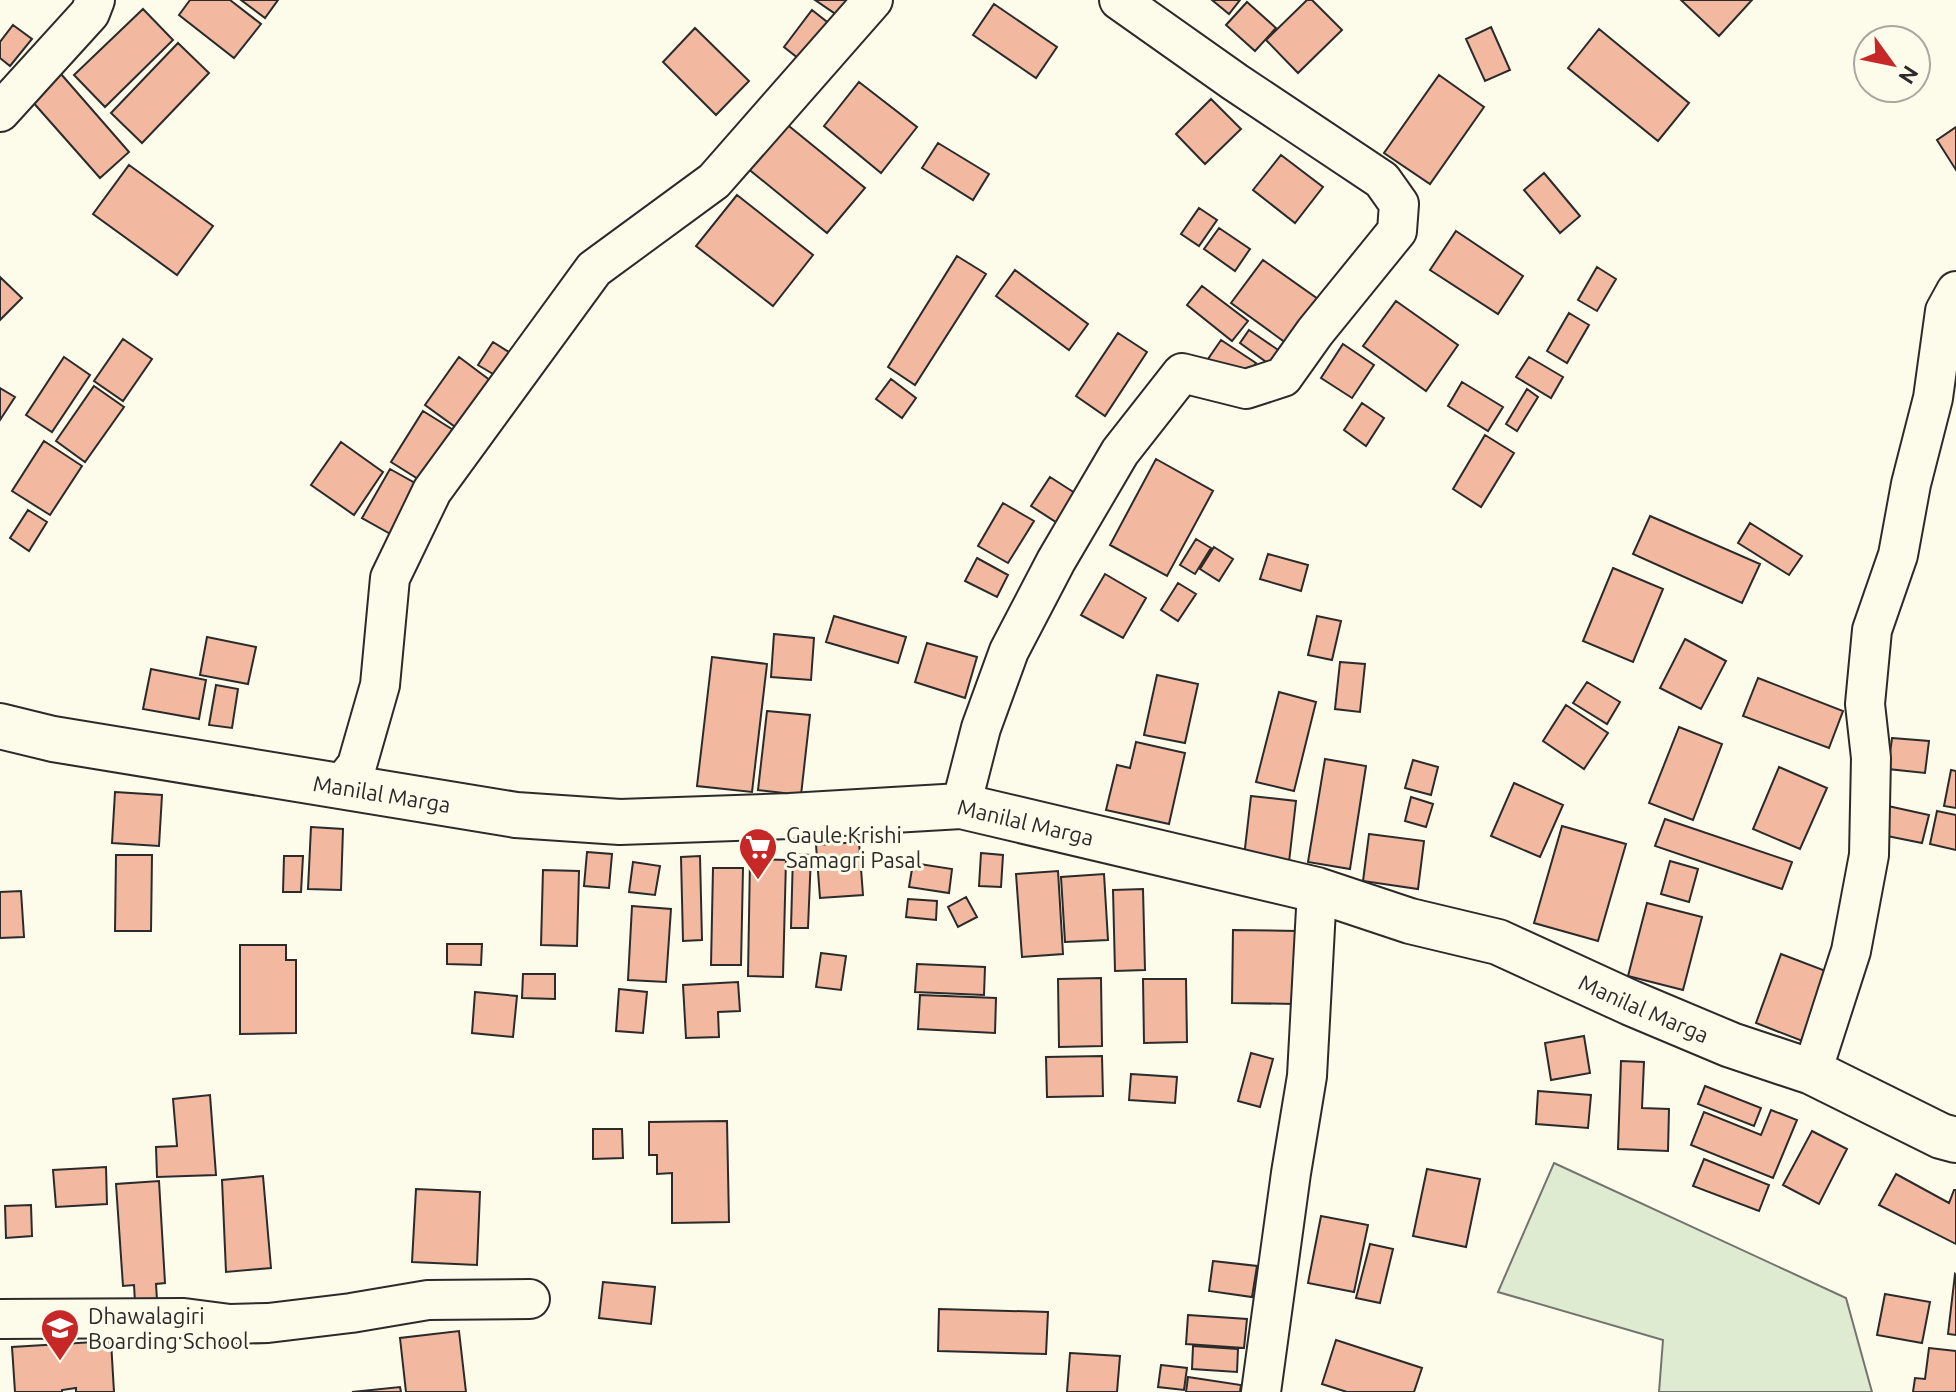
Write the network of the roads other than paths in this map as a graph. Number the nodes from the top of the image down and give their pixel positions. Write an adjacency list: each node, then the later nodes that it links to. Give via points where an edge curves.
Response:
1 (95, 0): 4 (street, via 90,13)
2 (873, 0): 7 (street, via 714,181 594,269 432,491 390,578 380,685 357,765)
3 (1119, 0): 8 (street, via 1382,180 1399,204 1397,231 1283,377 1246,389 1182,373 1120,452 1009,651)
4 (0, 112)
5 (1956, 291): 10 (street, via 1945,311 1933,398 1898,555 1872,630 1865,704 1871,758 1869,855 1851,951)
6 (0, 726): 7 (street, Manilal Marga)
7 (340, 787): 8 (street, Manilal Marga, via 516,815 620,822)
8 (961, 806): 9 (street, Manilal Marga)
9 (1317, 890): 10 (street, Manilal Marga, via 1410,921 1498,942 1731,1045); 14 (street, via 1307,1076)
10 (1812, 1072): 11 (street, Manilal Marga)
11 (1956, 1140)
12 (530, 1299): 13 (street, via 428,1300 268,1323)
13 (0, 1319)
14 (1261, 1392)

